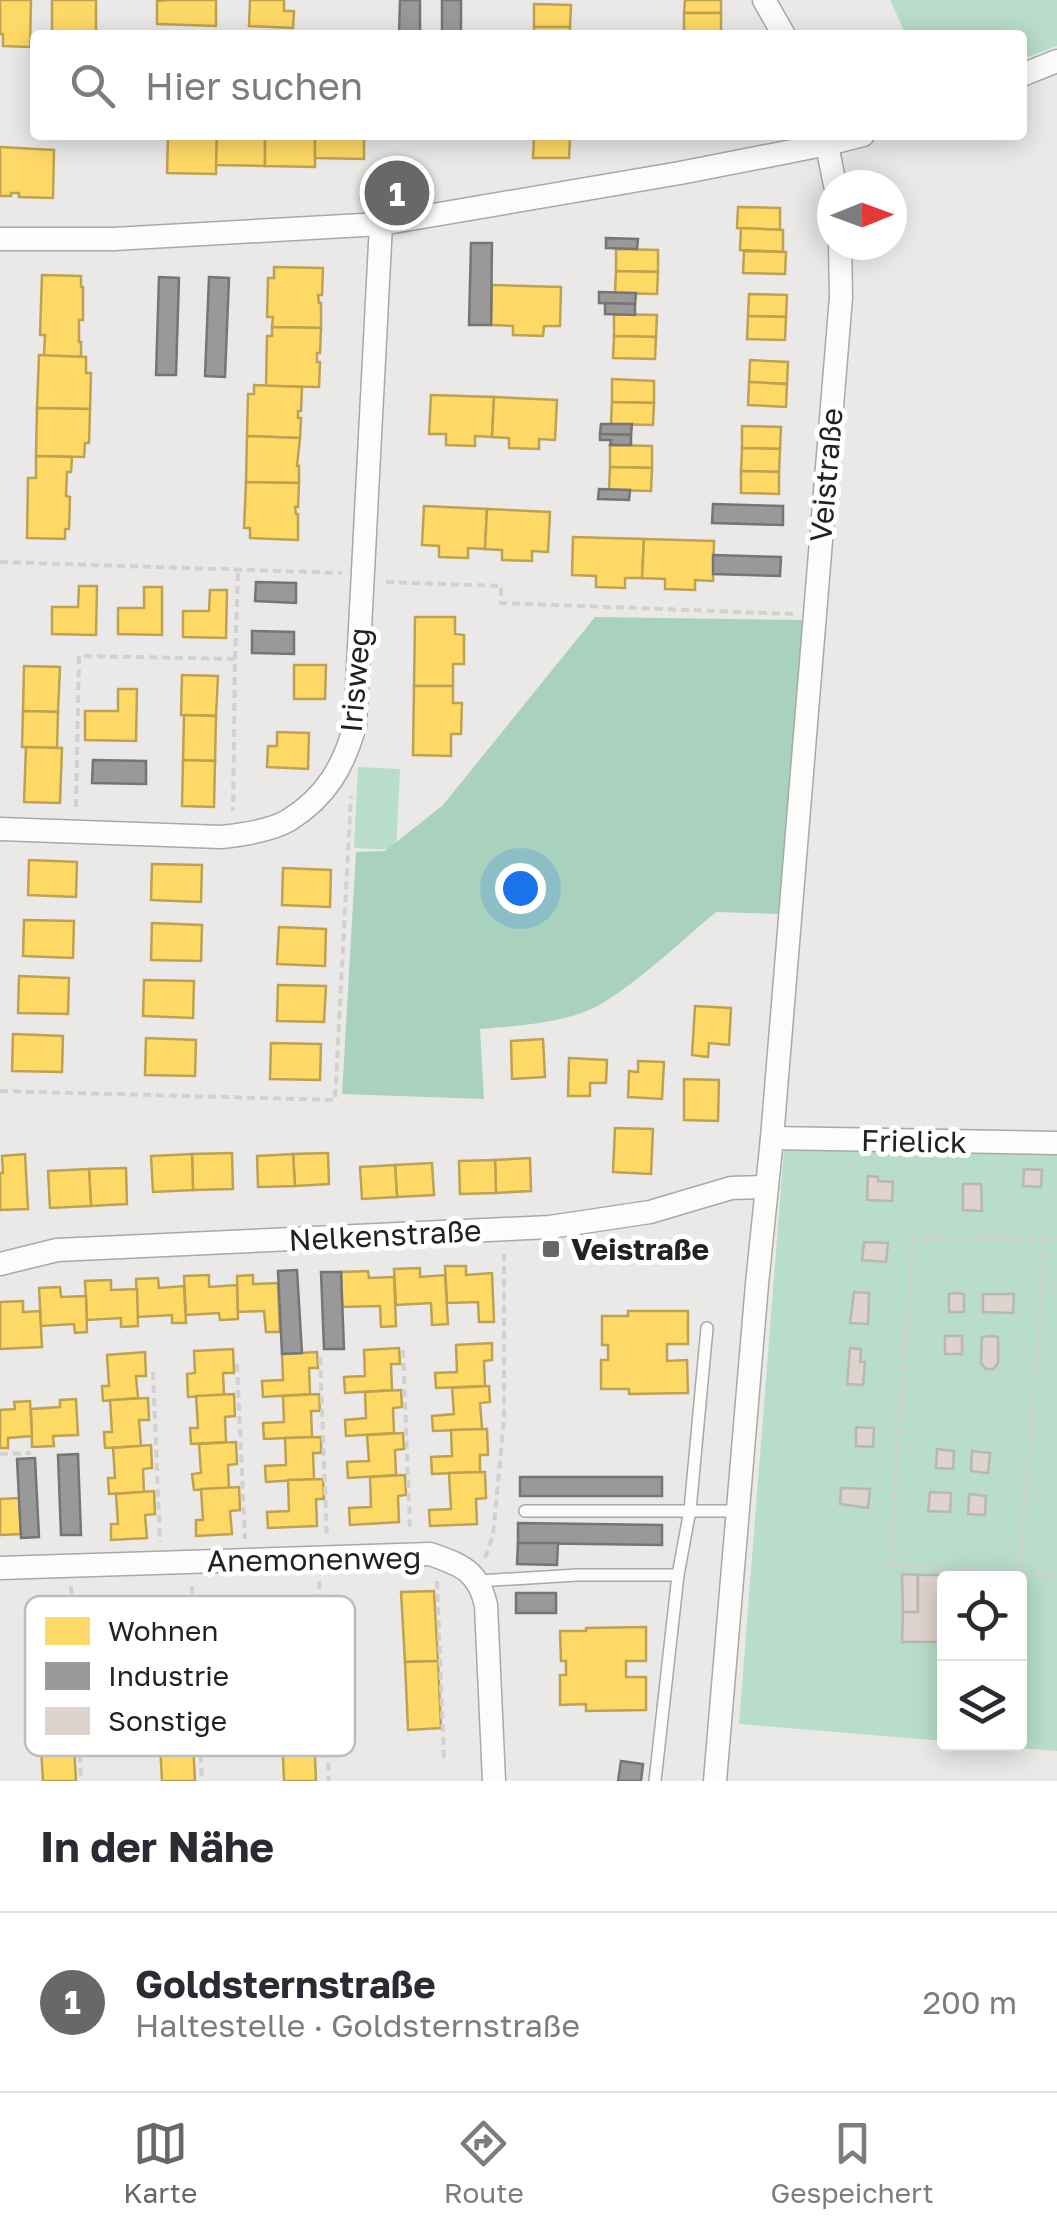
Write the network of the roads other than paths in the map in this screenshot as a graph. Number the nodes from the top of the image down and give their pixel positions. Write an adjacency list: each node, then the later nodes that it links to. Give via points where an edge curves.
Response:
1 (764, 0): 2 (street)
2 (781, 30)
3 (1057, 60): 4 (street)
4 (1027, 73)
5 (827, 140): 6 (street); 7 (street, via 680,173)
6 (832, 170)
7 (381, 224): 8 (street, via 114,240); 10 (street, Irisweg, via 354,725 336,777 287,822 232,836)
8 (0, 239)
9 (840, 260): 11 (street, Veistraße)
10 (0, 828)
11 (772, 1138): 12 (street, Frielick); 13 (street, Veistraße)
12 (1057, 1143)
13 (767, 1187): 14 (street, Nelkenstraße, via 732,1188 650,1212 550,1227 57,1250); 18 (street, Veistraße)
14 (0, 1264)
15 (707, 1328): 16 (lane)
16 (690, 1510): 17 (lane); 18 (lane); 20 (lane)
17 (526, 1511)
18 (738, 1511): 24 (street, Veistraße)
19 (0, 1568): 21 (street, Anemonenweg, via 412,1555 449,1560)
20 (678, 1575): 21 (lane); 23 (lane)
21 (475, 1578): 22 (street, via 486,1605)
22 (494, 1781)
23 (655, 1781)
24 (715, 1781)

